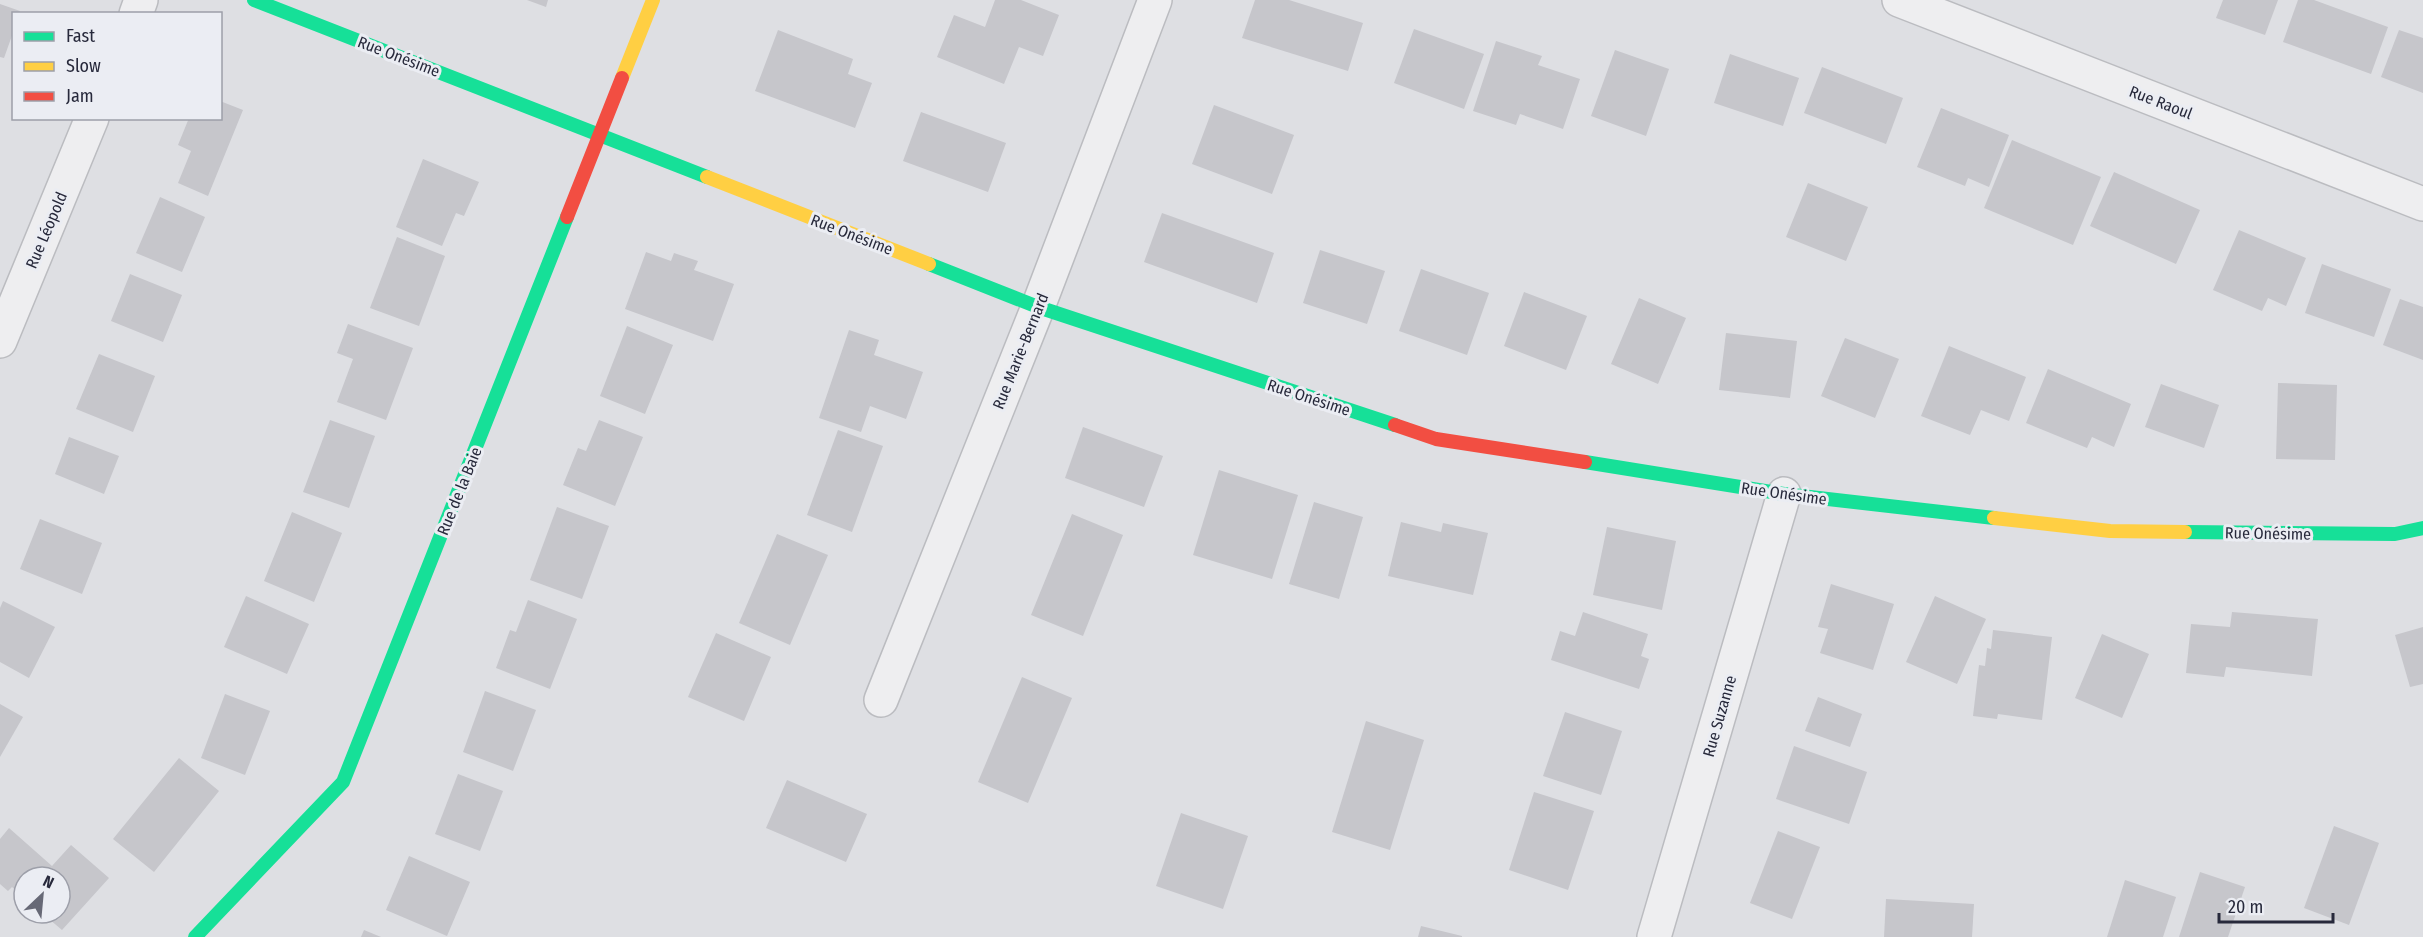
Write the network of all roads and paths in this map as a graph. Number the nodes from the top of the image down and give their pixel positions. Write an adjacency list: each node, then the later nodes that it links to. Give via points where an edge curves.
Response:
1 (254, 0): 6 (street, Rue Onésime)
2 (653, 0): 6 (street, Rue de la Baie)
3 (1155, 0): 8 (street, Rue Marie-Bernard)
4 (1899, 0): 7 (street, Rue Raoul)
5 (91, 120): 9 (street, Rue Léopold)
6 (601, 135): 8 (street, Rue Onésime); 13 (street, Rue de la Baie, via 343,782)
7 (2423, 204)
8 (1038, 307): 10 (street, Rue Onésime, via 1436,439); 12 (street, Rue Marie-Bernard)
9 (0, 341)
10 (1784, 494): 11 (street, Rue Onésime, via 2110,531 2395,534); 14 (street, Rue Suzanne)
11 (2423, 528)
12 (881, 700)
13 (195, 937)
14 (1654, 937)

